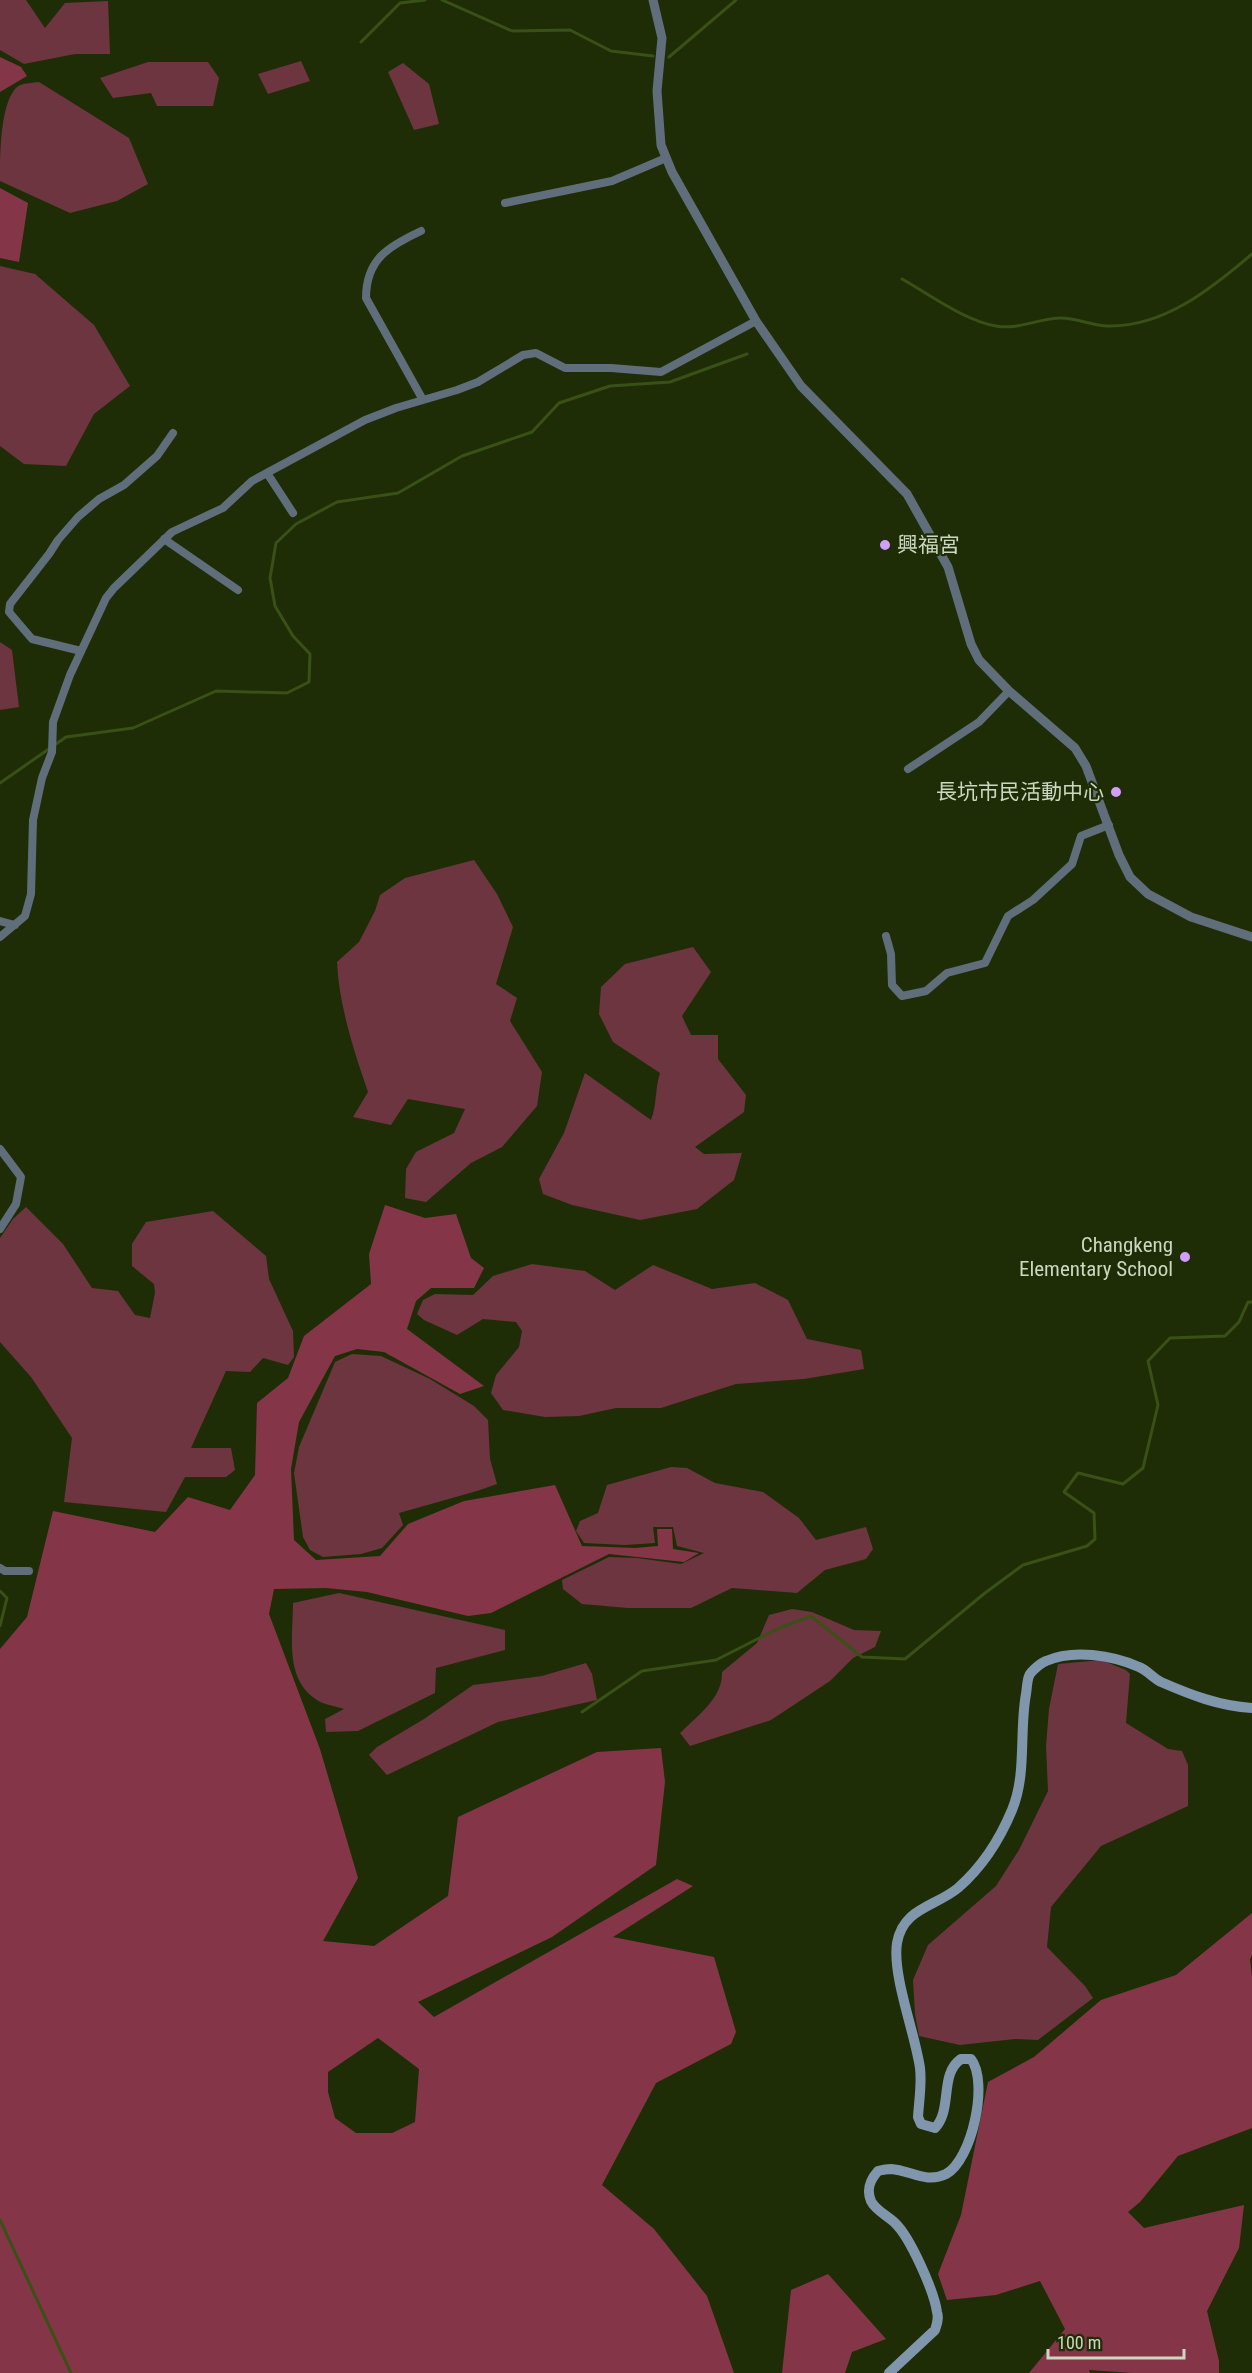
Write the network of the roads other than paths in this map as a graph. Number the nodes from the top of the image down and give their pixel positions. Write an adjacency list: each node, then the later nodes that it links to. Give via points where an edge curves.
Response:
1 (652, 0): 2 (street, via 662,38 657,91 661,145)
2 (666, 158): 3 (street, via 612,181); 5 (street)
3 (505, 203)
4 (421, 231): 6 (street, via 393,244 378,260 366,280 366,298)
5 (756, 321): 6 (street, via 660,372 565,368 536,352 506,363 478,382); 14 (street, via 801,386 908,494 948,567 979,660)
6 (423, 400): 8 (street, via 364,420)
7 (173, 433): 12 (street, via 157,456 78,517)
8 (267, 473): 9 (street); 10 (street, via 241,490 224,508 172,531)
9 (293, 513)
10 (164, 539): 11 (street); 13 (street, via 106,598)
11 (238, 590)
12 (4, 612): 13 (street, via 32,639)
13 (81, 651): 18 (street, via 53,722 52,752 33,820 31,894 25,916)
14 (1009, 691): 15 (street, via 979,722); 16 (street, via 1074,748 1086,766)
15 (908, 770)
16 (1109, 825): 19 (street, via 1081,836 1072,864 1033,900 1008,916 985,963 947,973 926,991 902,996 892,985); 21 (street, via 1130,877 1148,894 1191,917)
17 (0, 921): 18 (street)
18 (15, 925): 20 (street)
19 (886, 936)
20 (0, 937)
21 (1252, 938)
22 (0, 1149): 23 (street, via 21,1177 16,1204)
23 (0, 1229)
24 (0, 1568): 25 (street)
25 (29, 1571)
26 (1252, 1708): 27 (main road, via 1207,1701 1158,1680 1140,1667 1108,1657 1074,1654 1044,1661 1029,1675 1023,1710 1021,1773 1013,1808 998,1841 956,1889 900,1927 896,1946 920,2069 921,2124 935,2128 941,2121 951,2071 961,2059 971,2059 976,2065 978,2099 967,2144 946,2174 930,2178 893,2169 878,2171 869,2181 872,2203 896,2223 916,2254 937,2311 935,2330)
27 (889, 2373)

